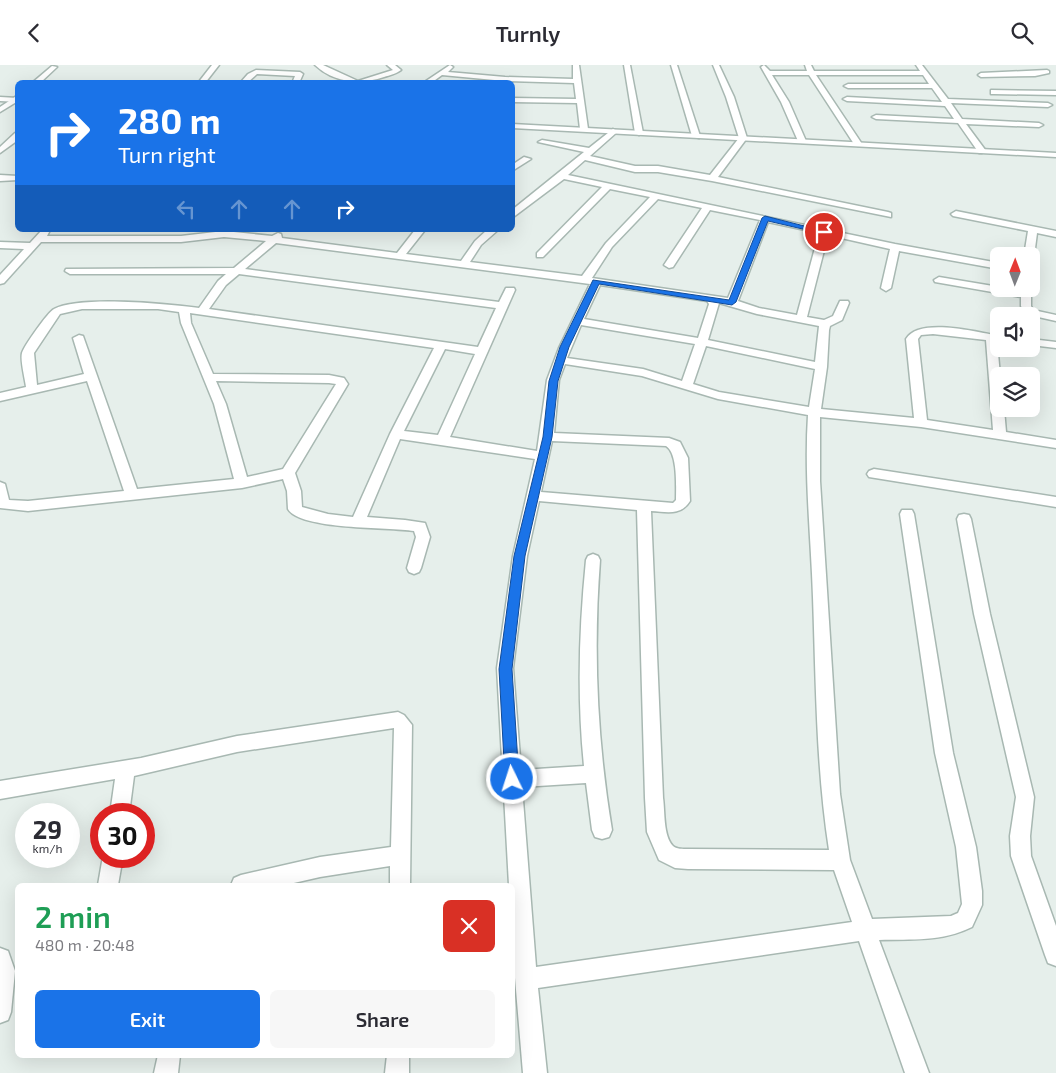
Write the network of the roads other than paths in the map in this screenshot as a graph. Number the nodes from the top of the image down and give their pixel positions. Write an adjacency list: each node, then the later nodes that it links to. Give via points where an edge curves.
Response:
1 (216, 65): 22 (street)
2 (318, 65): 25 (street)
3 (390, 65): 26 (street, via 398,70)
4 (453, 65): 15 (street)
5 (576, 65): 28 (street)
6 (627, 65): 48 (street)
7 (674, 65): 49 (street)
8 (716, 65): 51 (street)
9 (763, 65): 16 (street)
10 (807, 65): 17 (street)
11 (919, 65): 18 (street)
12 (1030, 66): 14 (street)
13 (54, 67): 21 (street)
14 (1046, 72): 19 (street); 20 (street)
15 (441, 73): 27 (street); 28 (street)
16 (768, 73): 17 (street); 52 (street, via 785,101)
17 (812, 73): 18 (street); 54 (street)
18 (925, 73): 30 (street)
19 (1055, 73)
20 (981, 75)
21 (39, 80)
22 (204, 80)
23 (246, 80): 24 (street, via 260,72 300,74)
24 (297, 80)
25 (350, 80)
26 (367, 80)
27 (430, 80)
28 (576, 81): 38 (street)
29 (848, 86): 30 (street)
30 (934, 86): 39 (street)
31 (994, 92): 32 (street)
32 (1055, 93)
33 (15, 98): 34 (street)
34 (0, 99)
35 (15, 99): 41 (street)
36 (847, 99): 39 (street)
37 (515, 100): 38 (street)
38 (579, 101): 46 (street)
39 (945, 102): 40 (street); 43 (street)
40 (1048, 105)
41 (0, 110)
42 (876, 117): 43 (street)
43 (959, 121): 44 (street); 56 (street)
44 (1039, 125)
45 (515, 126): 46 (street)
46 (584, 129): 47 (street)
47 (613, 131): 48 (street); 57 (street)
48 (639, 133): 49 (street)
49 (696, 136): 51 (street)
50 (15, 138): 55 (street)
51 (743, 138): 52 (street); 63 (street)
52 (802, 141): 54 (street)
53 (542, 142): 57 (street)
54 (858, 144): 56 (street)
55 (0, 151)
56 (982, 151): 58 (street)
57 (586, 154): 61 (street); 63 (street, via 635,169 658,169)
58 (1056, 155)
59 (527, 159): 60 (street)
60 (515, 167)
61 (562, 176): 65 (street); 68 (street)
62 (0, 178): 64 (street)
63 (712, 179): 70 (street)
64 (15, 181)
65 (609, 185): 66 (street); 86 (street)
66 (656, 196): 67 (street); 94 (street, via 608,245 593,265)
67 (708, 207): 71 (street); 89 (street)
68 (515, 213)
69 (956, 214): 72 (street)
70 (888, 215)
71 (765, 218): 77 (street); 100 (street)
72 (1033, 229): 78 (street); 84 (street)
73 (44, 232): 79 (street)
74 (282, 232): 80 (street)
75 (418, 232): 85 (street)
76 (491, 232): 87 (street)
77 (824, 232): 83 (street); 106 (street)
78 (1056, 234)
79 (39, 239): 80 (street, via 198,238 223,233); 82 (street)
80 (275, 239): 85 (street); 91 (street)
81 (0, 245): 82 (street)
82 (31, 246): 93 (street)
83 (895, 247): 88 (street); 96 (street)
84 (1030, 247)
85 (400, 255): 87 (street)
86 (540, 255)
87 (464, 263): 94 (street)
88 (990, 264)
89 (669, 265)
90 (70, 271): 91 (street)
91 (237, 271): 102 (street); 104 (street, via 222,283)
92 (939, 280): 95 (street)
93 (0, 281)
94 (591, 281): 99 (street); 107 (street)
95 (990, 287)
96 (886, 288)
97 (510, 290): 102 (street)
98 (1026, 297): 105 (street, via 1029,312)
99 (712, 301): 100 (street); 111 (street, via 713,311)
100 (732, 302): 106 (street, via 758,311)
101 (844, 303): 108 (street, via 838,318)
102 (503, 306): 115 (street)
103 (184, 309): 104 (street); 120 (street, via 186,323); 122 (street, via 82,305 56,312 28,353)
104 (202, 312): 114 (street)
105 (1056, 318)
106 (801, 319): 108 (street)
107 (577, 321): 111 (street); 117 (street)
108 (826, 324): 118 (street)
109 (990, 337): 125 (street, via 935,331 915,335 912,339)
110 (79, 338): 119 (street)
111 (702, 342): 118 (street); 121 (street)
112 (1040, 343): 113 (street)
113 (1056, 345)
114 (441, 346): 115 (street); 126 (street)
115 (482, 351): 129 (street)
116 (996, 357): 127 (street)
117 (560, 360): 121 (street, via 644,373); 128 (street, via 553,381)
118 (821, 367): 124 (street)
119 (92, 376): 122 (street); 136 (street)
120 (208, 377): 132 (street, via 329,379 341,382 341,387); 134 (street, via 220,404)
121 (686, 385): 124 (street, via 733,398)
122 (32, 390): 123 (street)
123 (0, 397)
124 (814, 412): 125 (street); 153 (street, via 812,438 826,717)
125 (921, 423): 127 (street)
126 (396, 434): 129 (street); 143 (street)
127 (1000, 435): 130 (street)
128 (548, 437): 131 (street); 140 (street, via 650,440 675,445 681,458 682,504 673,508)
129 (442, 440): 131 (street)
130 (1056, 444)
131 (544, 456): 137 (street)
132 (288, 473): 134 (street); 143 (street, via 295,509 299,512 331,520)
133 (874, 474): 138 (street)
134 (242, 483): 136 (street)
135 (0, 487): 139 (street)
136 (132, 494): 139 (street)
137 (534, 497): 140 (street); 148 (street, via 520,556 505,669)
138 (1056, 502)
139 (2, 506)
140 (644, 506): 153 (street, via 654,798 657,832 662,847 666,853 688,859)
141 (907, 514): 158 (street, via 944,753 966,847 972,905 965,920 953,926)
142 (964, 519): 159 (street, via 982,614 1025,797 1021,857)
143 (358, 522): 145 (street, via 420,527 423,537)
144 (593, 560): 147 (street, via 588,664)
145 (414, 568)
146 (126, 769): 149 (street); 150 (street); 152 (street, via 237,744 398,720 403,725)
147 (592, 774): 148 (street); 151 (street)
148 (512, 779): 161 (street)
149 (0, 791)
150 (121, 803)
151 (602, 830)
152 (401, 855): 156 (street, via 320,867); 157 (street)
153 (840, 859): 158 (street)
154 (111, 868): 155 (street)
155 (108, 883)
156 (250, 883)
157 (400, 883)
158 (866, 930): 161 (street); 168 (street)
159 (1056, 955)
160 (0, 959): 162 (street, via 4,971)
161 (527, 979): 167 (street)
162 (0, 1012)
163 (168, 1058): 165 (street)
164 (398, 1058): 166 (street)
165 (166, 1073)
166 (397, 1073)
167 (535, 1073)
168 (917, 1073)

